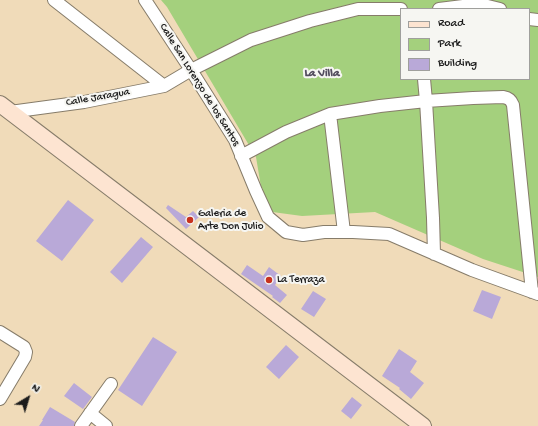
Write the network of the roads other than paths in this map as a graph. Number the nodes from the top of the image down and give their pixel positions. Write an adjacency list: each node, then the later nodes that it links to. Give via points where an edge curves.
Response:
1 (54, 0): 8 (street)
2 (146, 0): 6 (street, Calle San Lorenzo de los Santos)
3 (447, 8): 4 (street, via 479,4)
4 (496, 8)
5 (400, 9): 6 (street, Calle Jaragua, via 358,9 310,21 251,40)
6 (191, 70): 8 (street, Calle Jaragua); 12 (street, Calle San Lorenzo de los Santos, via 235,140)
7 (424, 80): 9 (street)
8 (164, 86): 10 (street, Calle Jaragua, via 84,102)
9 (426, 101): 11 (street); 14 (street); 15 (street, via 504,97 511,101)
10 (3, 109): 22 (main road)
11 (330, 114): 12 (street, via 286,132); 13 (street)
12 (241, 156): 13 (street, Calle San Lorenzo de los Santos, via 268,217 286,232 303,235)
13 (344, 232): 14 (street, Calle San Lorenzo de los Santos, via 388,234)
14 (434, 254): 15 (street, Calle San Lorenzo de los Santos)
15 (535, 293)
16 (0, 332): 18 (street, via 26,352)
17 (111, 384): 19 (street)
18 (0, 399)
19 (90, 414): 20 (street); 21 (street)
20 (81, 426)
21 (106, 426)
22 (423, 426)

